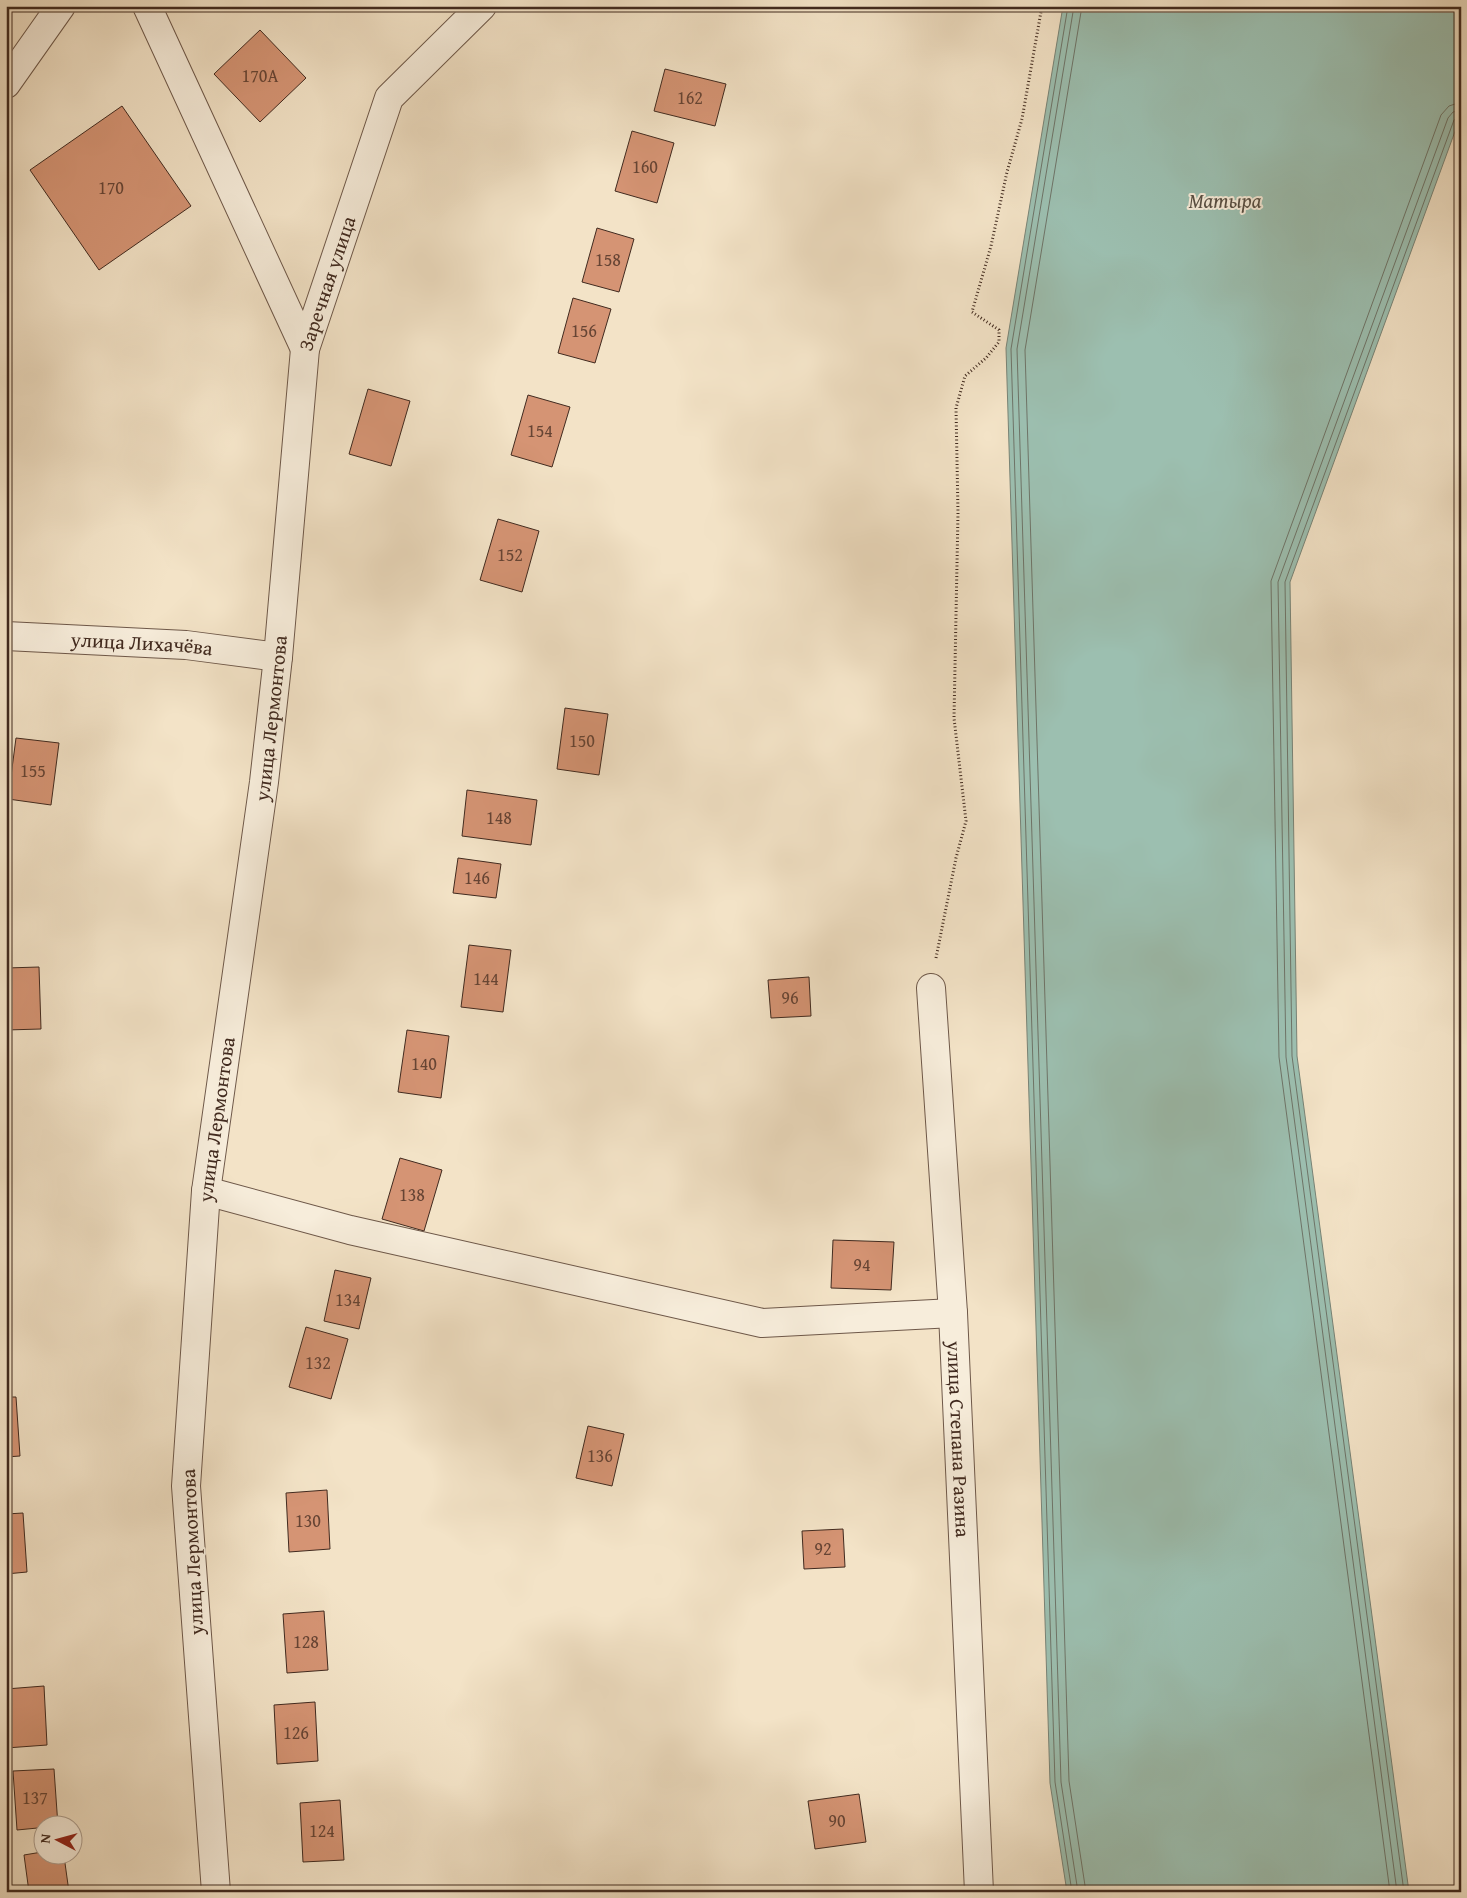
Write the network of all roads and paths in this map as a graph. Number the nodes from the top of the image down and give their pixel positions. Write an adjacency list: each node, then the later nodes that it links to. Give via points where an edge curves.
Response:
1 (60, 6): 5 (street)
2 (147, 6): 6 (street, Заречная улица)
3 (482, 6): 6 (street, Заречная улица, via 389,98)
4 (1042, 6): 9 (path, via 1022,119 972,312 999,330 999,342 965,376 956,408 958,513 954,718 966,821)
5 (6, 84)
6 (305, 349): 8 (street, улица Лермонтова)
7 (6, 636): 8 (street, улица Лихачёва, via 186,645)
8 (278, 657): 10 (street, улица Лермонтова, via 264,782)
9 (931, 988): 11 (street, улица Степана Разина)
10 (206, 1192): 11 (street, via 350,1230 762,1324); 12 (street, улица Лермонтова, via 186,1486)
11 (953, 1313): 13 (street, улица Степана Разина)
12 (216, 1892)
13 (979, 1892)

